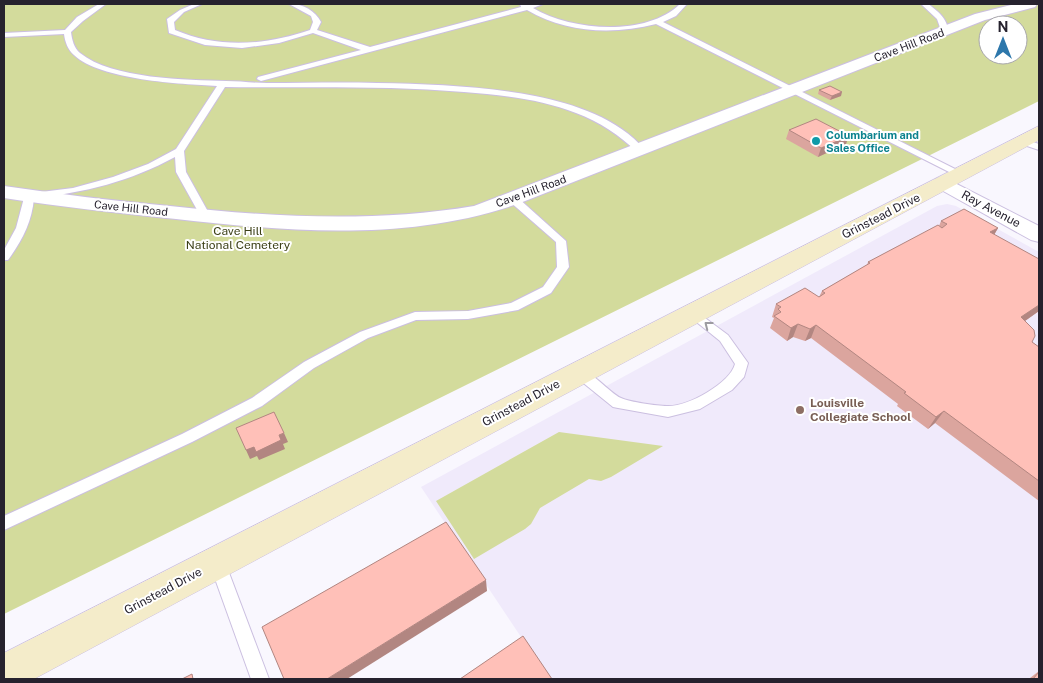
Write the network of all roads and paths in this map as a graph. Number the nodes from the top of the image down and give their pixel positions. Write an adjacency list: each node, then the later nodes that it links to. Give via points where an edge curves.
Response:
1 (103, 4): 12 (lane)
2 (199, 4): 10 (lane, via 182,11 170,21 172,31 201,41 250,44 299,37)
3 (292, 4): 10 (lane, via 314,15 317,22)
4 (540, 4): 8 (lane)
5 (684, 4): 9 (lane, via 673,16)
6 (924, 4): 11 (lane, via 937,13)
7 (1030, 4): 11 (street, Cave Hill Road, via 1009,8)
8 (524, 6): 9 (lane, via 553,21 579,26 615,27); 14 (lane)
9 (658, 22): 16 (lane)
10 (313, 31): 14 (lane)
11 (945, 31): 16 (street, Cave Hill Road)
12 (67, 32): 13 (lane); 15 (lane, via 68,42 77,54 101,66 184,82)
13 (4, 35)
14 (367, 49): 15 (lane, via 254,81)
15 (223, 83): 18 (lane, via 378,85 496,93 535,99 591,115 620,131); 19 (lane)
16 (793, 90): 18 (street, Cave Hill Road); 20 (lane)
17 (1033, 140): 20 (main road, Grinstead Drive)
18 (640, 150): 23 (street, Cave Hill Road)
19 (179, 151): 22 (lane, via 151,166 74,192); 24 (lane, via 181,172)
20 (952, 179): 25 (street, Ray Avenue); 27 (main road, Grinstead Drive)
21 (4, 192): 22 (street, Cave Hill Road)
22 (29, 196): 24 (street, Cave Hill Road); 26 (lane, via 28,215 15,244)
23 (513, 199): 24 (street, Cave Hill Road, via 470,213 409,221 338,224); 29 (lane, via 561,241 563,267 546,290 514,307 468,315 415,316 364,335 309,365 257,402)
24 (206, 217)
25 (1039, 235)
26 (4, 257)
27 (693, 313): 28 (main road, Grinstead Drive); 28 (lane, one-way to 27, via 618,403 668,412 695,405 727,386 740,374 742,363 724,338)
28 (578, 373): 30 (main road, Grinstead Drive)
29 (4, 523)
30 (217, 562): 31 (main road, Grinstead Drive); 32 (lane)
31 (4, 674)
32 (260, 679)

